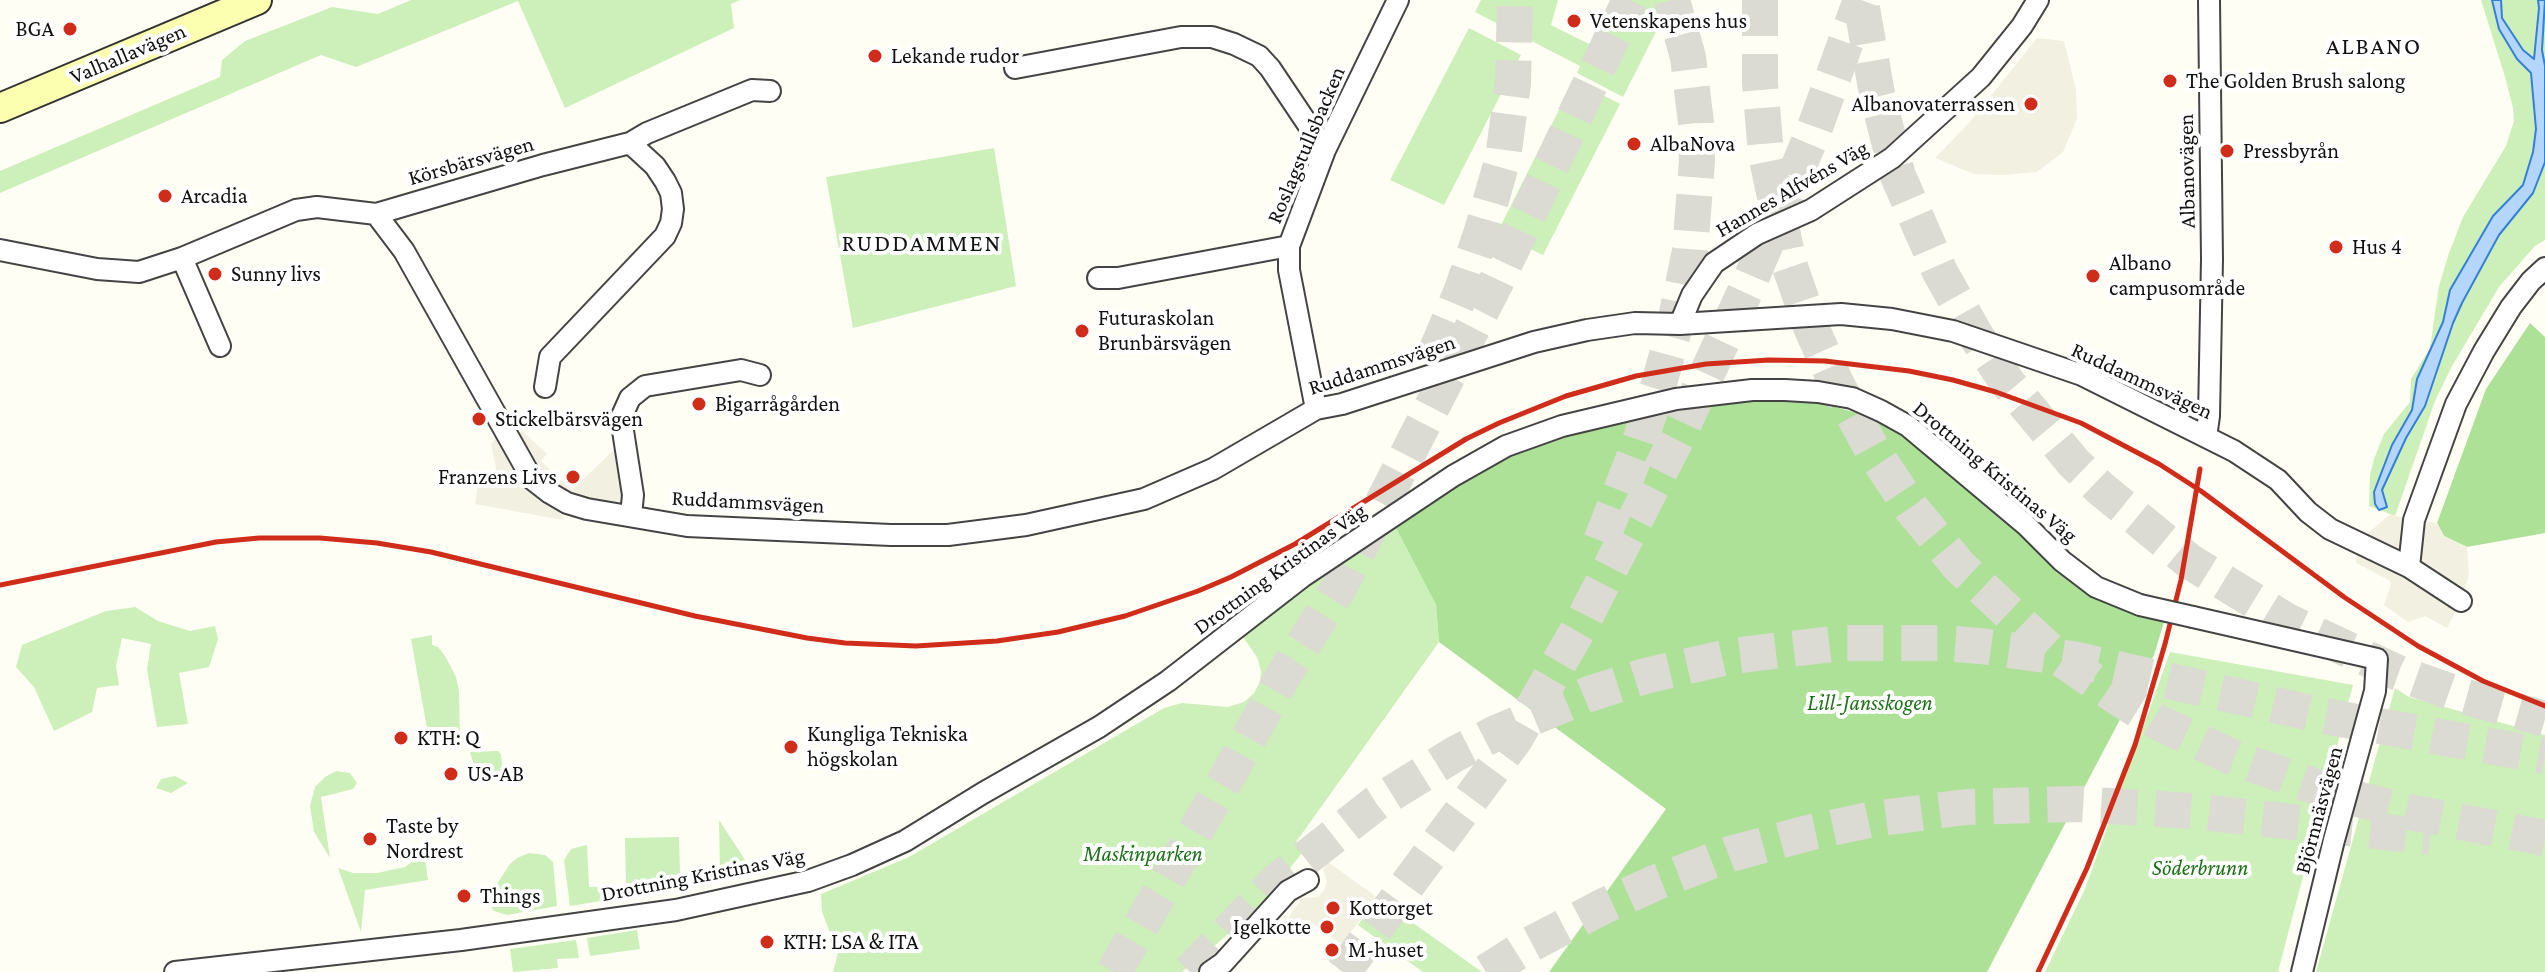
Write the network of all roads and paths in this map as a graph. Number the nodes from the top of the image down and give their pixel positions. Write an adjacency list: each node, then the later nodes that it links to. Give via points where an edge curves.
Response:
1 (207, 0): 7 (main road, Valhallavägen)
2 (257, 0): 9 (main road, Valhallavägen)
3 (1398, 0): 11 (street, Roslagstullsbacken)
4 (2038, 0): 18 (street, Hannes Alfvéns Väg, via 1981,77 1892,158 1714,263)
5 (2209, 0): 23 (street, Albanovägen, via 2212,259)
6 (1015, 68): 11 (street, via 1181,37 1212,37 1264,62)
7 (0, 90)
8 (770, 91): 10 (street, Körsbärsvägen, via 752,90)
9 (0, 108)
10 (630, 143): 12 (street, Körsbärsvägen); 21 (street, via 665,181 671,193 671,223 665,236 550,357)
11 (1325, 150): 13 (street, Roslagstullsbacken)
12 (376, 214): 15 (street, Körsbärsvägen, via 317,207 296,210); 24 (street, Ruddammsvägen, via 404,251 532,479 567,503)
13 (1289, 246): 17 (street); 22 (street, Roslagstullsbacken)
14 (0, 250): 15 (street, Körsbärsvägen, via 119,272 139,272)
15 (182, 258): 19 (street)
16 (2545, 268): 25 (street, via 2511,307 2456,404 2414,520)
17 (1098, 278)
18 (1680, 324): 22 (street, Ruddammsvägen, via 1635,323 1534,342); 23 (street, Ruddammsvägen, via 1841,314 1953,331 2082,375)
19 (220, 346)
20 (760, 375): 24 (street, via 741,370 645,386 630,398 621,418 633,495)
21 (545, 387)
22 (1316, 409): 24 (street, Ruddammsvägen, via 1213,469 1144,499 1026,525 948,535 891,535 687,526)
23 (2206, 437): 25 (street, Ruddammsvägen, via 2278,480 2330,529)
24 (631, 516)
25 (2409, 567): 26 (street, Ruddammsvägen)
26 (2461, 601)
27 (2377, 659): 29 (street, Drottning Kristinas Väg, bridge, via 2140,605 2096,587 1908,426 1852,398 1752,390 1676,399 1562,426 1506,446 1302,577 1168,681 1099,727 905,841 852,865 808,881 676,910); 31 (street, Björnnäsvägen, via 2375,691)
28 (1308, 880): 30 (street, via 1288,891)
29 (175, 972)
30 (1210, 972)
31 (2302, 972)

